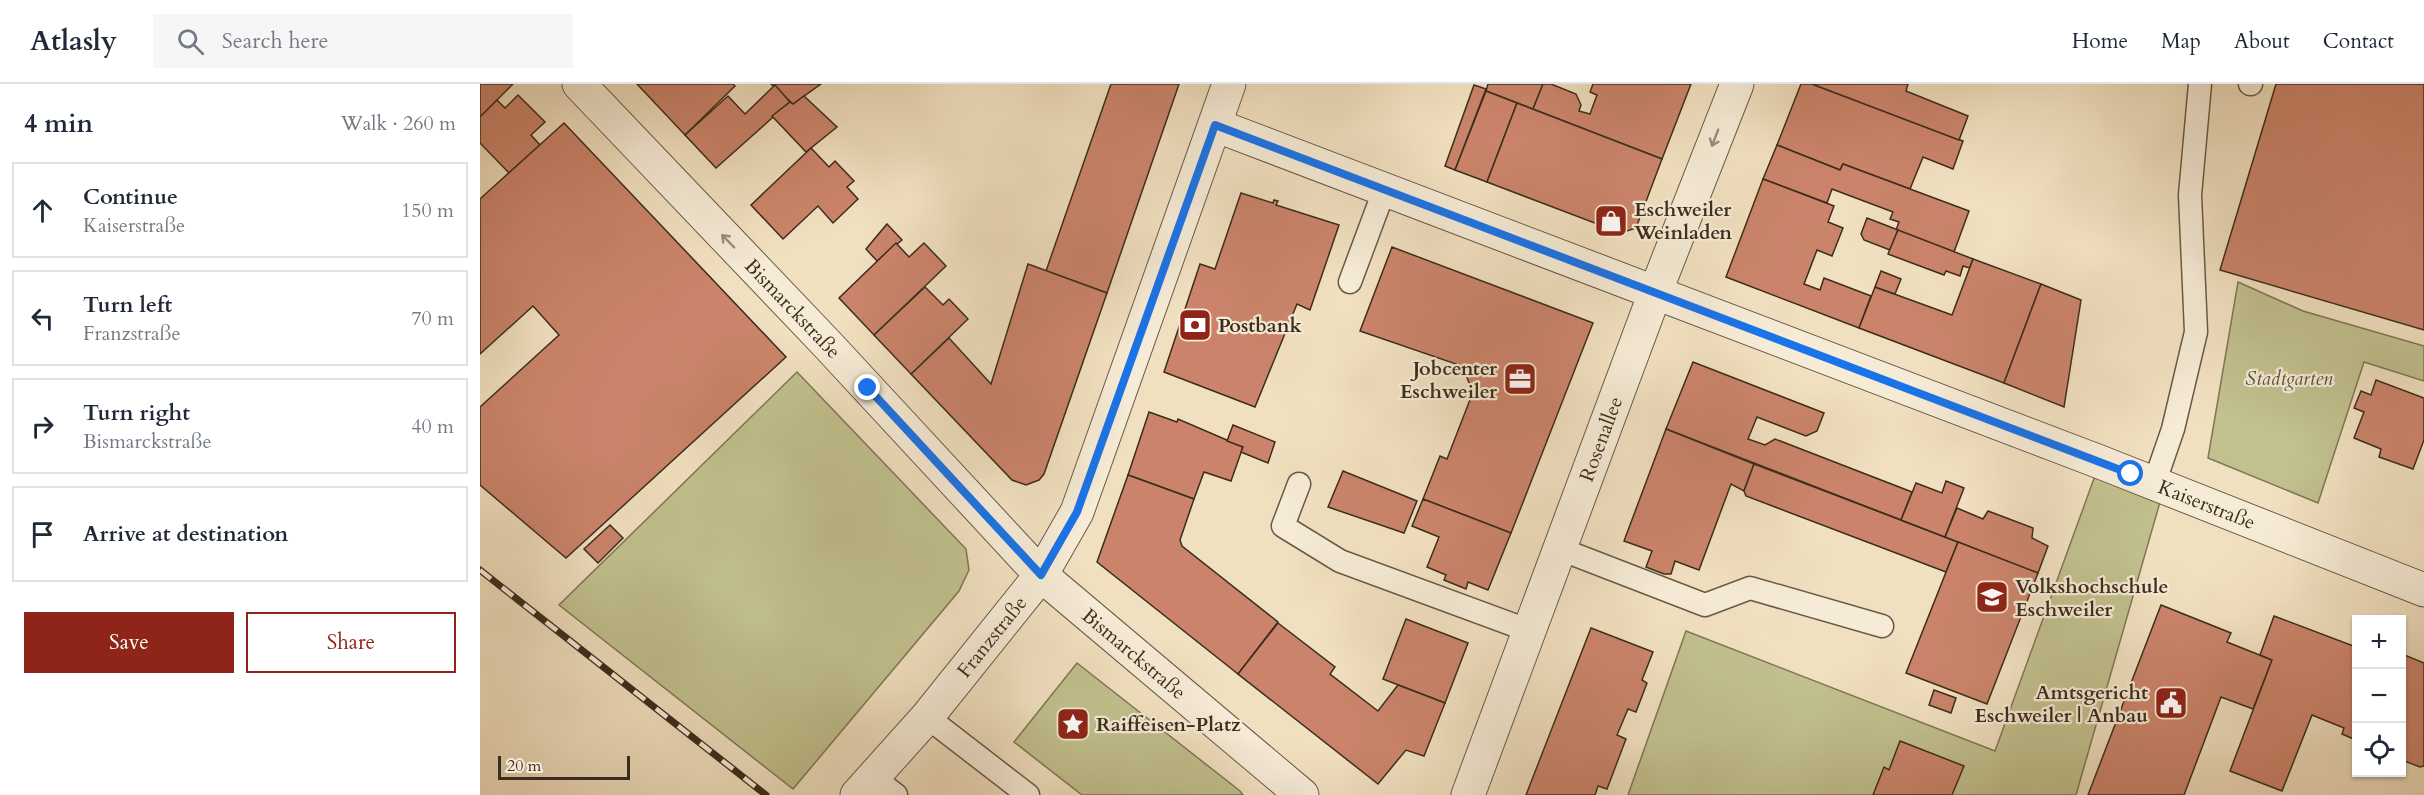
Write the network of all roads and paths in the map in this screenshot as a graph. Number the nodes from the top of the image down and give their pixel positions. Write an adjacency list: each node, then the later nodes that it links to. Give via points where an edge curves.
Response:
1 (579, 84): 12 (street, Bismarckstraße, one-way to 1)
2 (1229, 84): 5 (street, Franzstraße)
3 (1737, 84): 8 (street, Rosenallee, one-way to 8)
4 (2200, 84): 10 (lane, via 2190,195 2196,332 2173,429)
5 (1215, 125): 6 (street, Kaiserstraße); 12 (street, Franzstraße, via 1077,512)
6 (1385, 188): 7 (lane); 8 (street, Kaiserstraße)
7 (1350, 282)
8 (1655, 293): 10 (street, Kaiserstraße); 11 (street, Rosenallee)
9 (1299, 484): 15 (lane, via 1283,526 1340,561)
10 (2154, 484): 13 (street, Kaiserstraße)
11 (1560, 549): 14 (lane, via 1706,604 1750,588); 15 (street, Rosenallee)
12 (1041, 575): 16 (street, Franzstraße); 19 (street, Bismarckstraße)
13 (2424, 590)
14 (1882, 626)
15 (1530, 631): 20 (street, Rosenallee)
16 (927, 717): 17 (street, Franzstraße); 18 (lane)
17 (876, 789)
18 (1028, 795)
19 (1302, 795)
20 (1468, 795)

